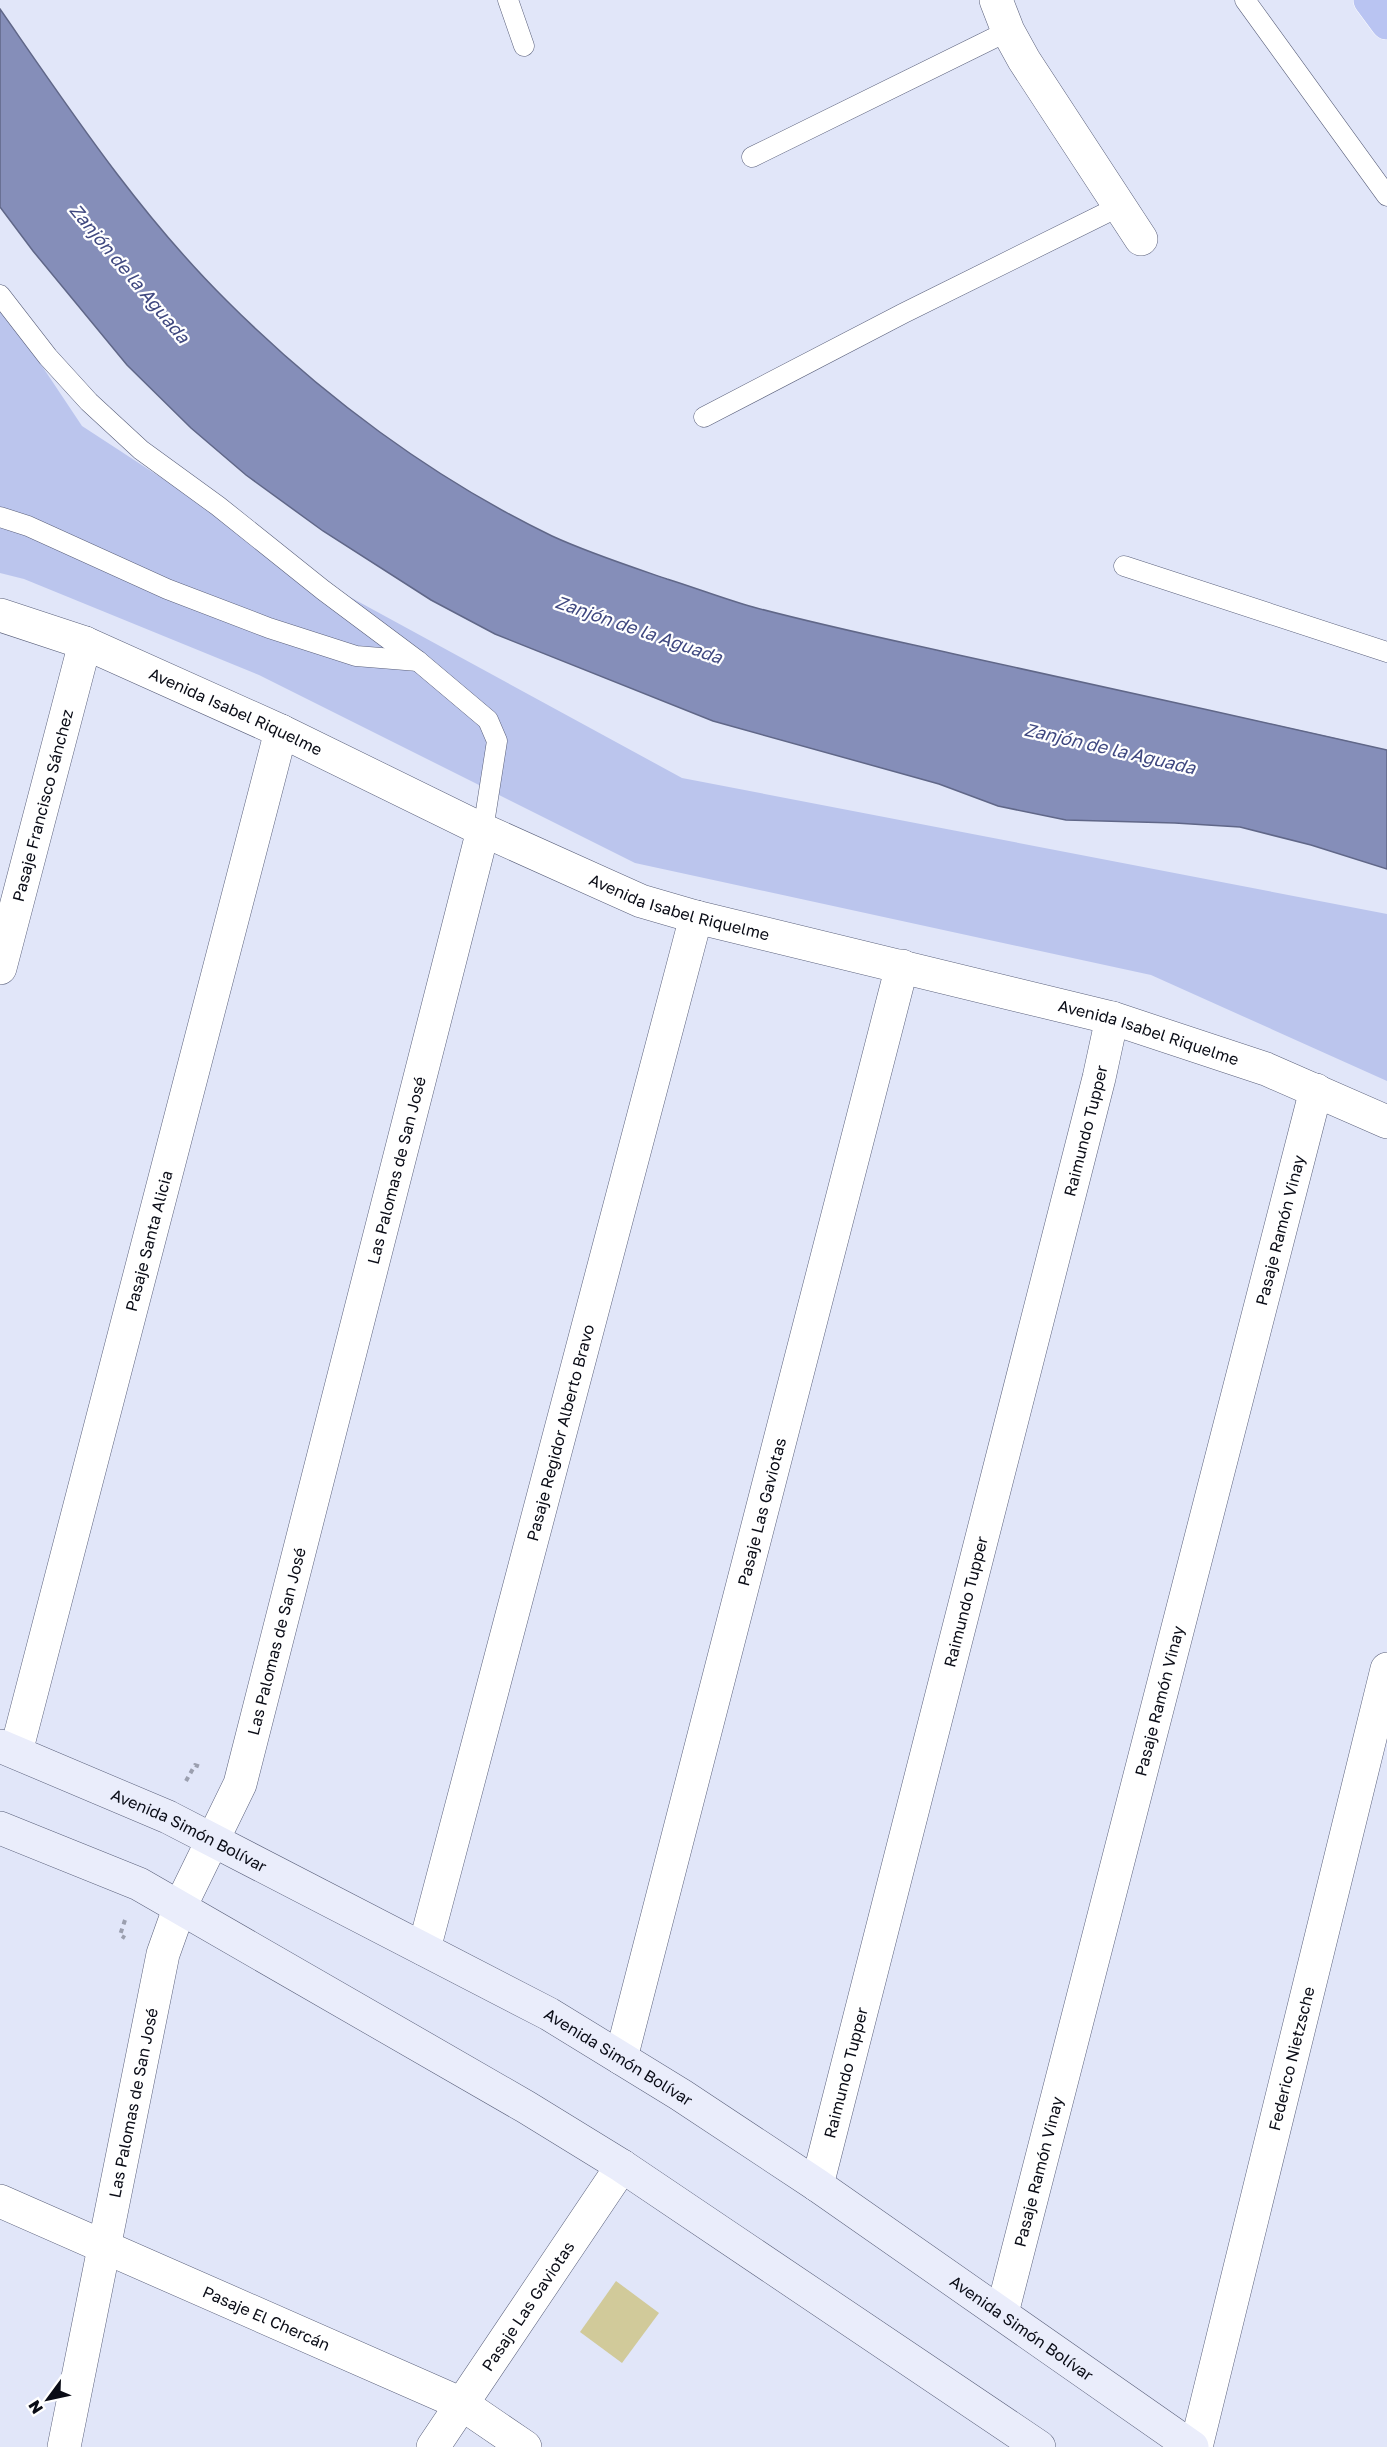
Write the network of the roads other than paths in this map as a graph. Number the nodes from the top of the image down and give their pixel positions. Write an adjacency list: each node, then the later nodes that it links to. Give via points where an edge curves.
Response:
1 (508, 0): 7 (lane)
2 (996, 0): 6 (street)
3 (1245, 0): 9 (lane)
4 (1370, 0): 5 (highway)
5 (1387, 23)
6 (1008, 31): 8 (lane); 10 (street)
7 (524, 46)
8 (752, 157)
9 (1387, 196)
10 (1118, 207): 11 (street); 13 (lane)
11 (1141, 239)
12 (0, 295): 19 (lane, via 48,357 141,450)
13 (704, 417)
14 (0, 517): 19 (lane, via 269,628 356,656)
15 (1124, 566): 18 (lane)
16 (0, 615): 17 (street, Avenida Isabel Riquelme)
17 (85, 643): 20 (street, Avenida Isabel Riquelme); 24 (street, Pasaje Francisco Sánchez)
18 (1387, 651)
19 (418, 661): 21 (lane, via 488,720 497,741)
20 (281, 731): 21 (street, Avenida Isabel Riquelme); 29 (street, Pasaje Santa Alicia)
21 (483, 830): 22 (street, Avenida Isabel Riquelme, via 641,901); 31 (street, Las Palomas de San José, via 240,1784)
22 (696, 917): 23 (street, Avenida Isabel Riquelme); 33 (street, Pasaje Regidor Alberto Bravo)
23 (902, 966): 25 (street, Avenida Isabel Riquelme); 34 (street, Pasaje Las Gaviotas)
24 (0, 968)
25 (1112, 1018): 26 (street, Avenida Isabel Riquelme); 36 (street, Raimundo Tupper)
26 (1316, 1090): 27 (street, Avenida Isabel Riquelme); 39 (street, Pasaje Ramón Vinay)
27 (1387, 1122)
28 (1387, 1669): 45 (street, Federico Nietzsche)
29 (8, 1749): 31 (main road, Avenida Simón Bolívar, via 134,1801)
30 (0, 1828): 32 (main road, via 139,1884)
31 (213, 1840): 32 (street, Las Palomas de San José); 33 (main road, Avenida Simón Bolívar)
32 (179, 1908): 35 (main road); 38 (street, Las Palomas de San José, via 163,1954)
33 (424, 1949): 34 (main road, Avenida Simón Bolívar, via 549,2014)
34 (621, 2058): 36 (main road, Avenida Simón Bolívar)
35 (622, 2166): 40 (street, Pasaje Las Gaviotas); 44 (main road)
36 (817, 2186): 39 (main road, Avenida Simón Bolívar)
37 (0, 2201): 38 (street, Pasaje El Chercán)
38 (106, 2248): 40 (street, Pasaje El Chercán); 41 (street, Las Palomas de San José)
39 (1002, 2313): 45 (main road, Avenida Simón Bolívar)
40 (462, 2404): 42 (street, Pasaje Las Gaviotas); 43 (street, Pasaje El Chercán)
41 (64, 2447)
42 (433, 2447)
43 (525, 2447)
44 (1040, 2447)
45 (1194, 2447)

